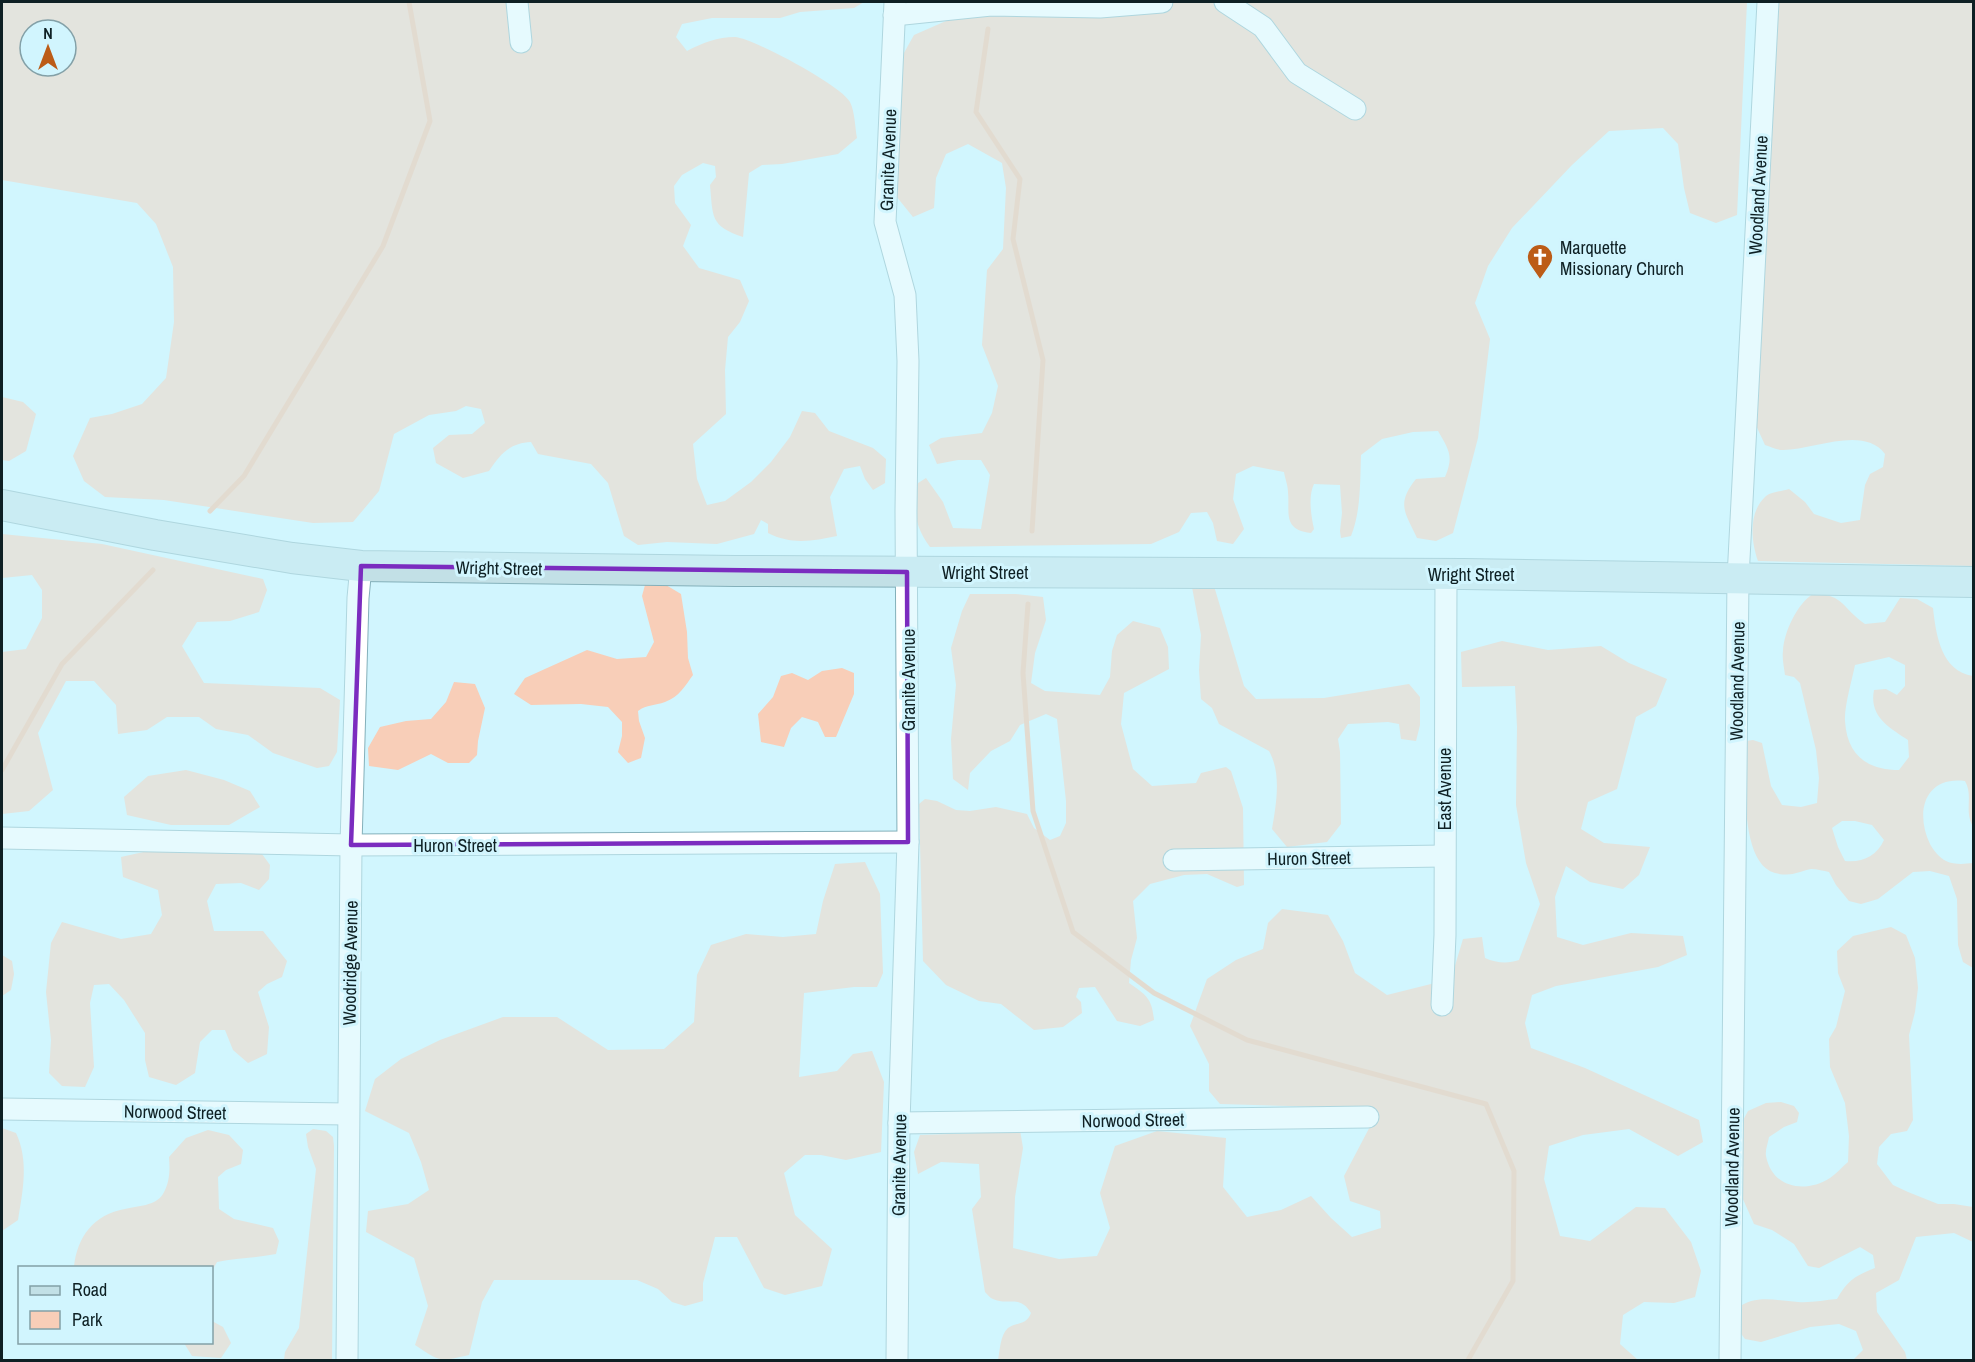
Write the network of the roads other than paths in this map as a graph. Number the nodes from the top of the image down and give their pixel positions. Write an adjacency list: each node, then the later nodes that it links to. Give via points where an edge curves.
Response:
1 (517, 2): 6 (street)
2 (1162, 2): 5 (street, via 1100,7)
3 (1225, 2): 7 (street, via 1263,27 1297,73)
4 (1768, 2): 12 (street, Woodland Avenue)
5 (895, 8): 10 (street, Granite Avenue, via 885,222 905,295)
6 (521, 42)
7 (1355, 109)
8 (2, 505): 9 (main road, Wright Street, via 155,535)
9 (361, 567): 10 (main road, Wright Street); 16 (street, Woodridge Avenue)
10 (907, 572): 11 (main road, Wright Street); 15 (street, Granite Avenue)
11 (1446, 574): 12 (main road, Wright Street); 17 (street, East Avenue)
12 (1738, 578): 13 (main road, Wright Street); 26 (street, Woodland Avenue)
13 (1974, 582)
14 (2, 838): 16 (street, Huron Street)
15 (908, 842): 16 (street, Huron Street); 23 (street, Granite Avenue)
16 (351, 845): 21 (street, Woodridge Avenue)
17 (1444, 856): 18 (street, Huron Street); 19 (street, East Avenue)
18 (1174, 860)
19 (1442, 1005)
20 (2, 1109): 21 (street, Norwood Street)
21 (348, 1114): 24 (street, Woodridge Avenue)
22 (1368, 1116): 23 (street, Norwood Street)
23 (899, 1123): 25 (street, Granite Avenue)
24 (347, 1360)
25 (897, 1360)
26 (1730, 1360)

